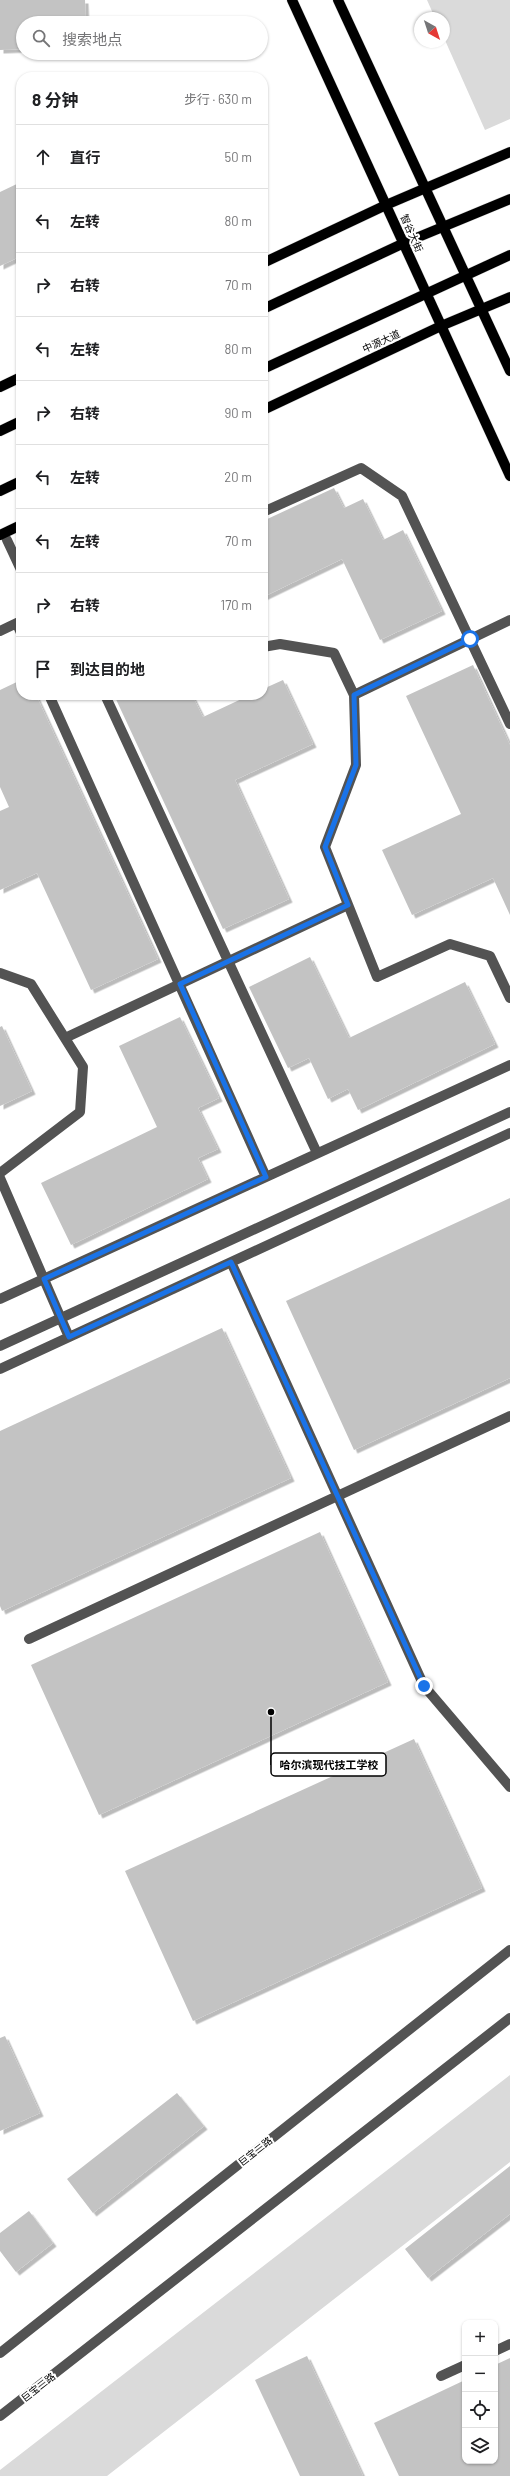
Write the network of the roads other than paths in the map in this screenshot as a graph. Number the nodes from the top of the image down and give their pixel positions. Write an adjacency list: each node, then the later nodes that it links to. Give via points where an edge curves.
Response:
1 (292, 0): 6 (main road, 智谷大街)
2 (338, 0): 4 (main road)
3 (510, 152): 4 (main road)
4 (425, 189): 6 (main road); 7 (main road)
5 (510, 199): 7 (main road)
6 (386, 205): 8 (main road, 智谷大街); 10 (main road)
7 (443, 227): 8 (main road); 11 (main road)
8 (404, 243): 12 (main road, 智谷大街); 14 (main road)
9 (510, 255): 11 (main road)
10 (268, 261)
11 (466, 274): 12 (main road); 15 (main road)
12 (426, 294): 16 (main road, 智谷大街); 17 (main road)
13 (510, 297): 15 (main road, 中源大道)
14 (268, 307)
15 (482, 308): 16 (main road, 中源大道); 18 (main road)
16 (441, 326): 21 (main road, 中源大道); 24 (main road, 智谷大街)
17 (268, 367)
18 (510, 371)
19 (16, 379): 20 (main road)
20 (0, 387)
21 (268, 408)
22 (16, 423): 23 (main road)
23 (0, 431)
24 (510, 476)
25 (16, 483): 26 (main road)
26 (0, 491)
27 (268, 510): 34 (street, via 361,468 402,496)
28 (16, 528): 29 (main road)
29 (3, 537): 30 (street)
30 (16, 561)
31 (510, 620): 34 (street)
32 (16, 623): 33 (street)
33 (0, 631)
34 (470, 639): 36 (street); 39 (street)
35 (268, 646): 36 (street, via 280,644 334,653)
36 (354, 695): 40 (street, via 356,765 325,847)
37 (51, 700): 43 (street)
38 (107, 700): 41 (street)
39 (510, 724)
40 (348, 905): 41 (street); 44 (street, via 377,977 450,944 490,956)
41 (228, 961): 43 (street); 49 (street)
42 (0, 973): 45 (street, via 31,984)
43 (180, 984): 45 (street); 51 (street)
44 (510, 998)
45 (65, 1038): 50 (street, via 83,1067 80,1112)
46 (510, 1065): 49 (street)
47 (510, 1112): 56 (street)
48 (510, 1133): 53 (street)
49 (317, 1153): 51 (street)
50 (0, 1173)
51 (266, 1177): 54 (street)
52 (0, 1178): 54 (street)
53 (231, 1262): 57 (street); 61 (street)
54 (44, 1279): 55 (street); 56 (street)
55 (0, 1300)
56 (61, 1318): 57 (street); 58 (street)
57 (69, 1337): 59 (street)
58 (0, 1346)
59 (0, 1369)
60 (510, 1416): 61 (street)
61 (338, 1496): 62 (street); 63 (street, via 424,1686)
62 (29, 1639)
63 (510, 1788)
64 (510, 1950): 68 (street, 巨宝二路)
65 (510, 2018): 71 (street, 巨宝二路)
66 (510, 2344): 67 (street)
67 (498, 2350)
68 (0, 2352)
69 (462, 2366): 70 (street)
70 (441, 2376)
71 (0, 2416)

